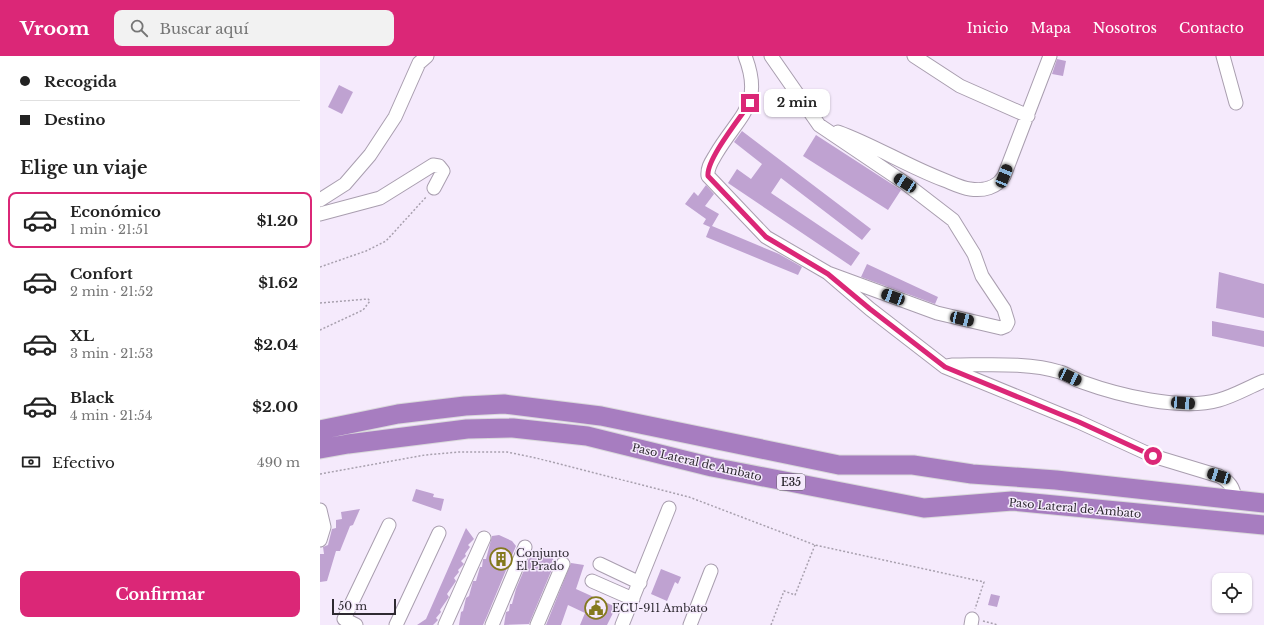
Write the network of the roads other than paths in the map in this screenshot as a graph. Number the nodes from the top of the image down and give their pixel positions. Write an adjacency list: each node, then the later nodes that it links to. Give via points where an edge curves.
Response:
1 (427, 56): 11 (street, via 418,63 395,117 370,155 345,184)
2 (745, 56): 13 (street, via 751,70 750,103 707,169 708,176 766,237)
3 (771, 56): 9 (street)
4 (914, 56): 8 (street, via 960,86)
5 (1050, 56): 8 (street)
6 (1223, 56): 7 (street, via 1230,73)
7 (1236, 103)
8 (1028, 116): 9 (street, via 1000,182 985,189 969,190 922,172 859,140)
9 (819, 125): 13 (street, via 905,183 952,220 974,254 982,276 1004,309 1008,322 1001,328 937,313)
10 (434, 188): 12 (street, via 443,171 439,166 433,165 380,198)
11 (320, 200)
12 (320, 214)
13 (828, 274): 14 (street)
14 (945, 367): 15 (street, via 1026,366 1059,372 1082,382 1160,402 1195,404 1219,400); 18 (street, via 1079,422 1153,456 1219,476 1228,481)
15 (1264, 381)
16 (320, 430): 18 (highway, E35, via 398,414 504,404 600,416 840,464 913,465 972,474)
17 (320, 449): 23 (highway, Paso Lateral de Ambato / E35, via 459,430 512,428 587,436 712,468 924,508 1012,501)
18 (1235, 498): 19 (highway, E35)
19 (1264, 502)
20 (669, 508): 32 (street)
21 (320, 510): 26 (street, via 324,526)
22 (388, 525): 34 (street, via 344,619)
23 (1264, 525)
24 (439, 533): 35 (street)
25 (484, 538): 36 (street)
26 (320, 540)
27 (525, 546): 37 (street)
28 (563, 564): 38 (street)
29 (600, 564): 32 (street)
30 (712, 571): 40 (street)
31 (592, 581): 33 (street)
32 (640, 583): 33 (street)
33 (632, 600): 39 (street)
34 (356, 625)
35 (396, 625)
36 (445, 625)
37 (492, 625)
38 (537, 625)
39 (622, 625)
40 (690, 625)

